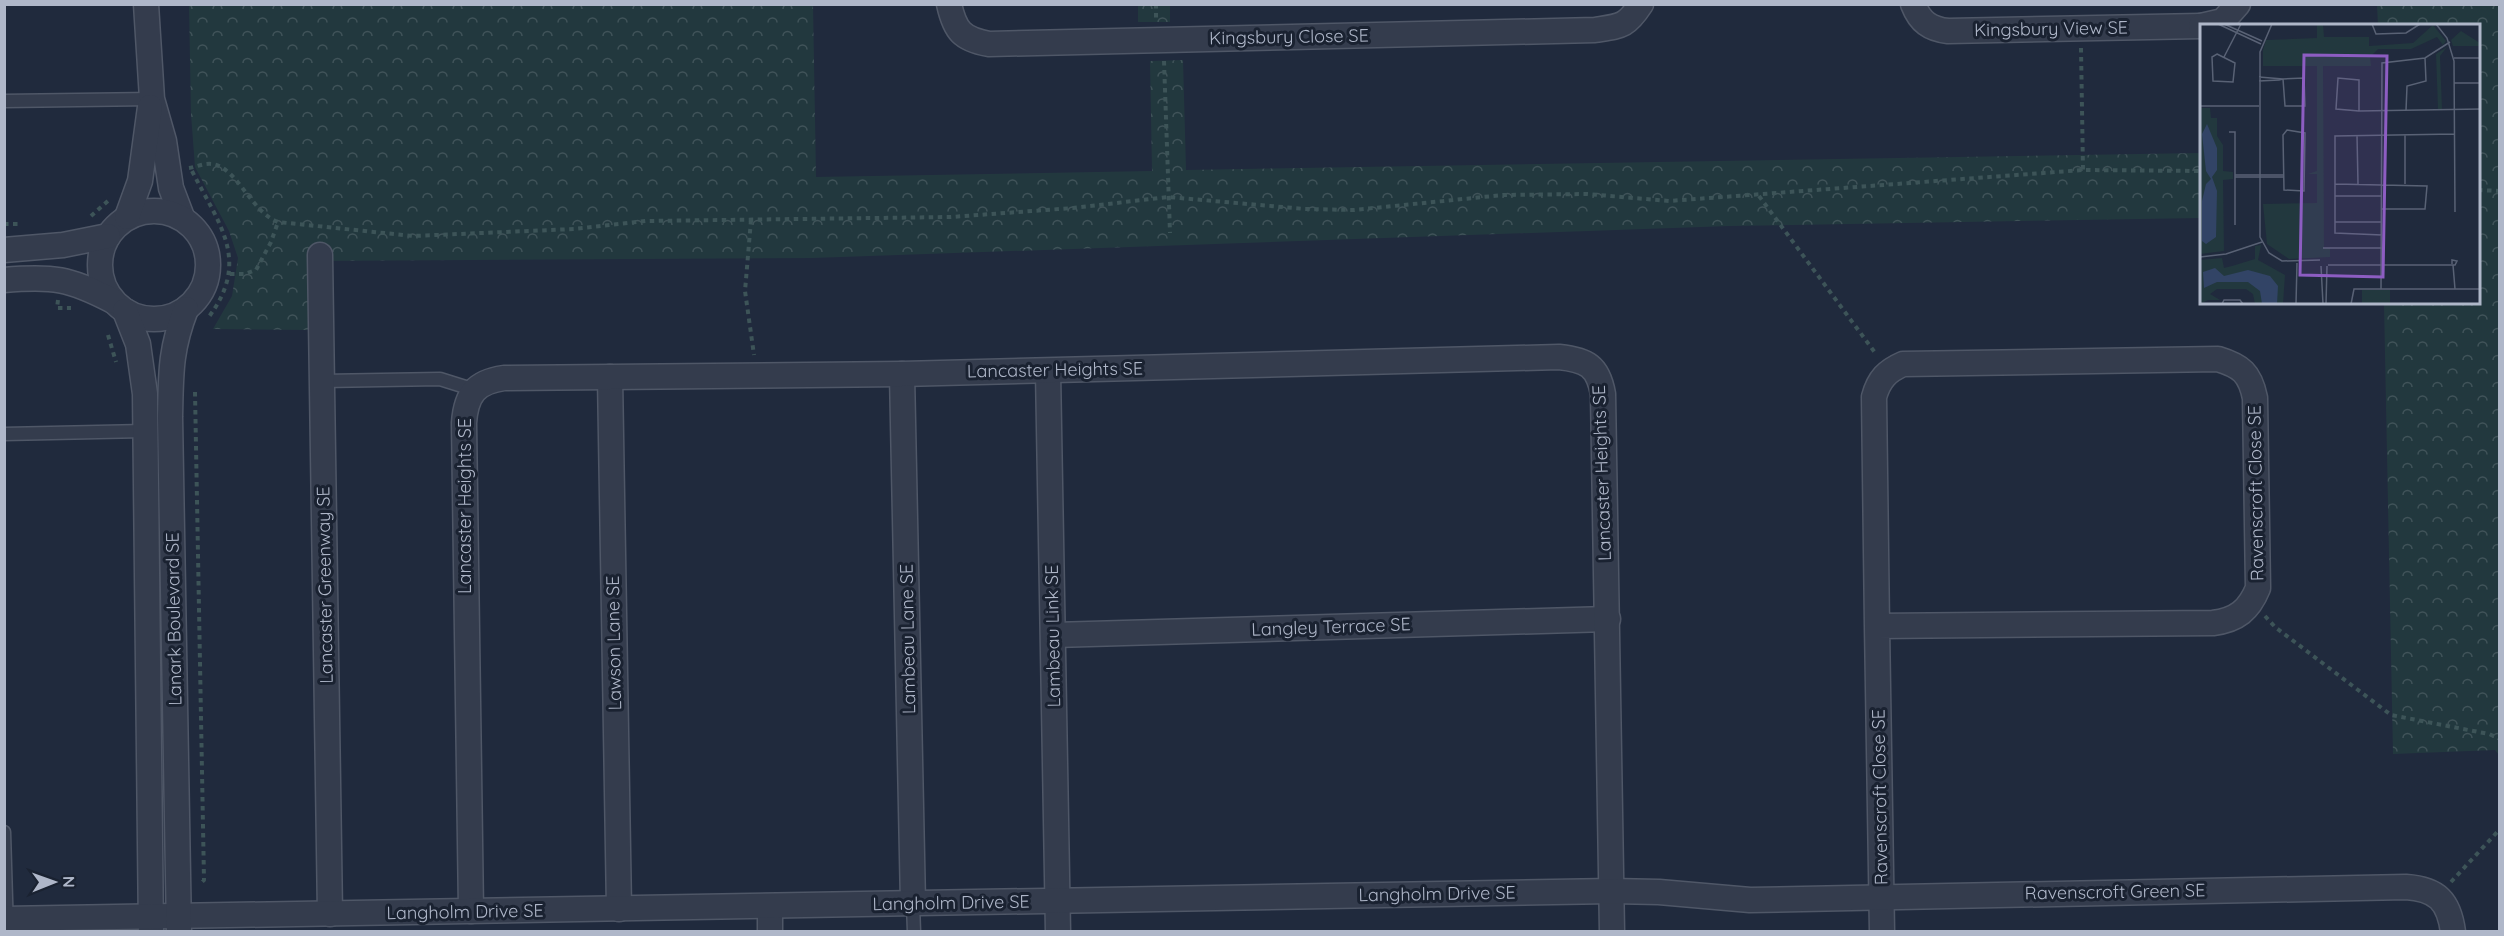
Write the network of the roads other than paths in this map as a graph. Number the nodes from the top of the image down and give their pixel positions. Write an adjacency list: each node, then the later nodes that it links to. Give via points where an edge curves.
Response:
1 (146, 4): 8 (street)
2 (948, 4): 3 (street, Kingsbury Close SE, via 960,33 989,44 1595,30 1630,21)
3 (1641, 4)
4 (1913, 4): 7 (street, Kingsbury View SE, via 1922,21 1934,30)
5 (2238, 4): 6 (street, Kingsbury View SE, via 2223,21)
6 (2210, 24)
7 (2200, 26)
8 (152, 99): 9 (lane); 10 (street, via 141,181); 11 (street, via 171,188)
9 (4, 100)
10 (127, 217): 11 (street, via 154,210); 12 (street)
11 (182, 217): 17 (street, via 205,244 209,262)
12 (108, 236): 13 (street); 16 (street, via 99,269 104,286)
13 (4, 250)
14 (320, 255): 21 (street, Lancaster Greenway SE)
15 (4, 280): 16 (street, via 63,279)
16 (119, 306): 17 (street, via 140,318 156,320); 23 (street, Lanark Boulevard SE, via 138,344)
17 (196, 315): 40 (street, Lanark Boulevard SE, via 174,342 170,417)
18 (1048, 370): 19 (street, Lancaster Heights SE); 25 (street, Lancaster Heights SE, via 1559,357 1587,363 1598,374 1603,394); 27 (street, Lambeau Link SE)
19 (902, 374): 20 (street, Lancaster Heights SE); 33 (street, Lambeau Lane SE)
20 (610, 377): 22 (street, Lancaster Heights SE, via 504,378 484,383); 35 (street, Lawson Lane SE)
21 (322, 381): 22 (lane, via 440,379); 37 (street, Lancaster Greenway SE)
22 (475, 390): 36 (street, Lancaster Heights SE, via 468,399 464,423)
23 (145, 431): 24 (lane); 39 (street, Lanark Boulevard SE)
24 (4, 434)
25 (1608, 619): 27 (street, Langley Terrace SE); 29 (street, Lancaster Heights SE)
26 (1877, 626): 26 (street, Ravenscroft Close SE, via 1874,397 1890,370 1903,364 2218,359 2244,371 2255,398 2258,588 2252,602 2231,621); 30 (street, Ravenscroft Close SE)
27 (1054, 635): 32 (street, Lambeau Link SE)
28 (4, 832): 38 (lane)
29 (1612, 891): 31 (street, Langholm Drive SE); 32 (street, Langholm Drive SE); 44 (street, Lancaster Heights SE)
30 (1881, 897): 31 (street, Ravenscroft Green SE); 45 (street, Ravenscroft Close SE); 46 (street, Ravenscroft Green SE, via 2406,887 2422,888 2438,896 2450,913)
31 (1750, 900)
32 (1057, 901): 33 (street, Langholm Drive SE); 43 (street, Lambeau Link SE)
33 (913, 904): 34 (street, Langholm Drive SE); 42 (lane)
34 (770, 907): 35 (street, Langholm Drive SE); 41 (street)
35 (619, 909): 36 (street, Langholm Drive SE)
36 (471, 911): 37 (street, Langholm Drive SE)
37 (330, 914): 40 (street, Langholm Drive SE)
38 (6, 923): 39 (street, Langholm Drive SE)
39 (151, 924): 40 (street, Langholm Drive SE)
40 (179, 924)
41 (770, 932)
42 (914, 932)
43 (1058, 932)
44 (1612, 932)
45 (1882, 932)
46 (2453, 932)

